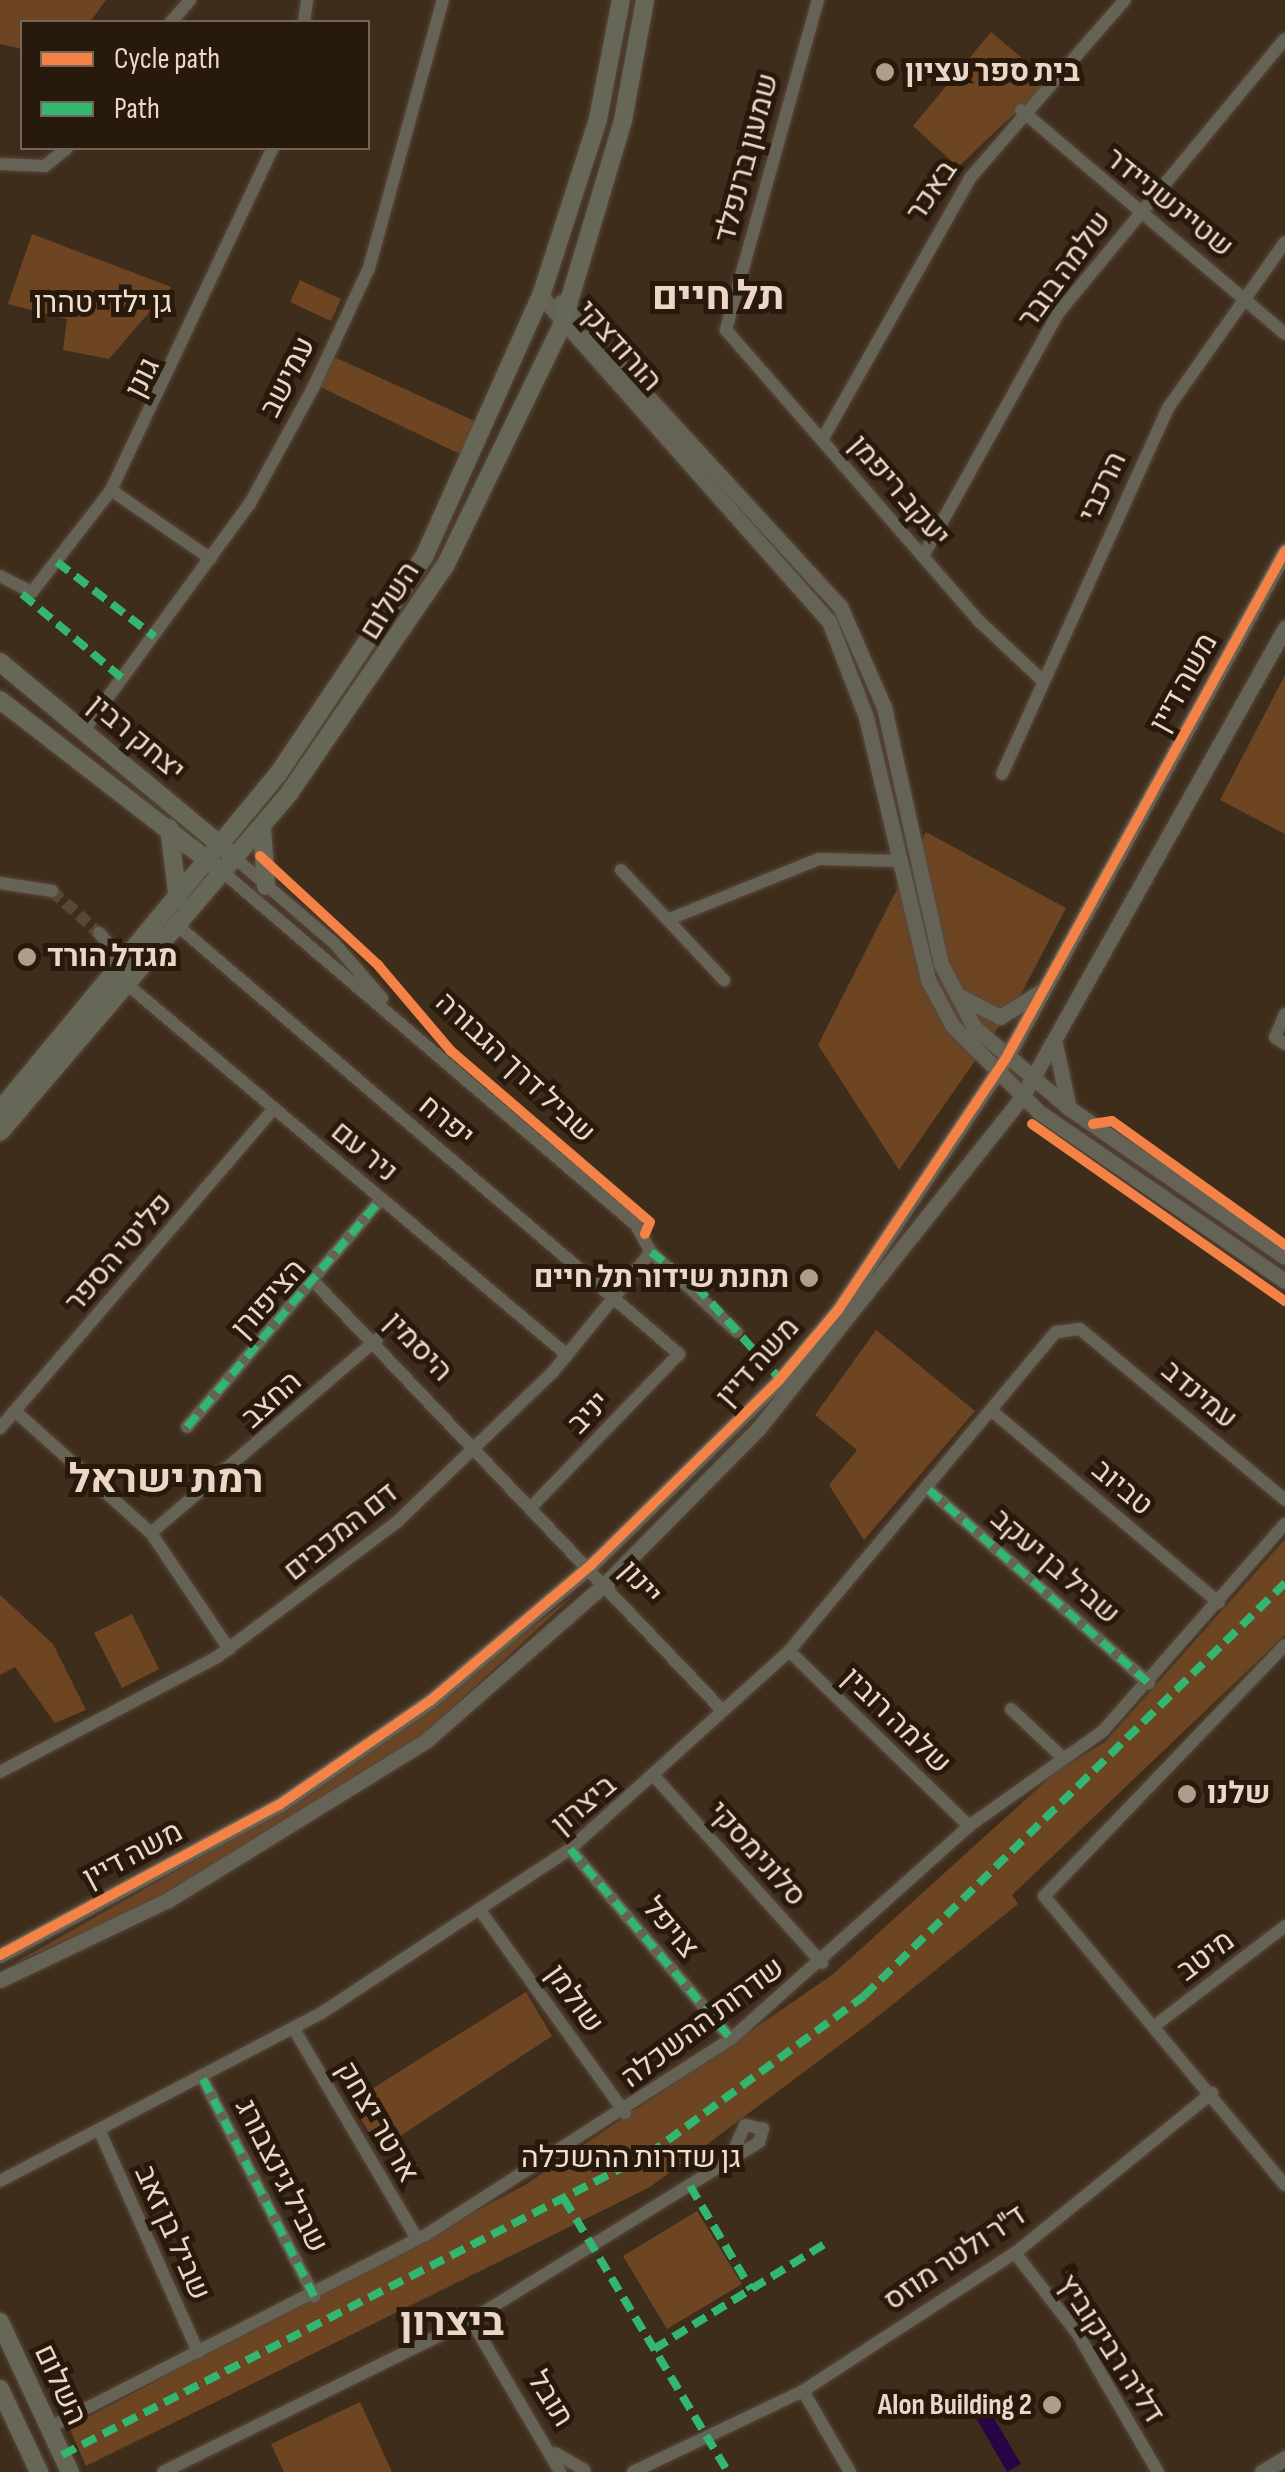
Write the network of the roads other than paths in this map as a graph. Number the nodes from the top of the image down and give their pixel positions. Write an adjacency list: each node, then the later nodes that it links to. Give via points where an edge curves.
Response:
1 (190, 0): 7 (street)
2 (444, 0): 25 (street, עמישב, via 369,268 250,503)
3 (621, 0): 15 (main road, השלום, via 598,119)
4 (644, 0): 17 (main road, השלום, via 623,120)
5 (818, 0): 19 (street, שמעון ברנפלד)
6 (1126, 0): 9 (street, באכר)
7 (174, 20)
8 (1285, 39): 13 (street, שלמה בובר)
9 (1021, 110): 13 (street, שטיינשניידר); 21 (street, באכר, via 920,254)
10 (65, 150): 12 (street, via 46,166)
11 (272, 150): 22 (street, גונן)
12 (0, 164)
13 (1138, 212): 16 (street, שטיינשניידר); 24 (street, שלמה בובר, via 1059,312)
14 (1285, 242): 16 (street, הרכבי)
15 (541, 296): 17 (street, הורודצקי); 18 (street, הורודצקי); 35 (main road, השלום, via 424,557)
16 (1246, 297): 20 (street, שטיינשניידר); 29 (street, הרכבי, via 1168,408)
17 (568, 304): 18 (main road, השלום); 51 (street, הורודצקי, via 840,606 884,707)
18 (562, 326): 33 (main road, השלום, via 446,564); 38 (street, הורודצקי, via 829,622 852,668)
19 (726, 330): 21 (street, יעקב ריפמן)
20 (1285, 334)
21 (822, 440): 24 (street, יעקב ריפמן)
22 (111, 490): 25 (street); 26 (street, גונן, via 32,592)
23 (1285, 550): 50 (street, משה דיין)
24 (923, 556): 29 (street, יעקב ריפמן)
25 (211, 559): 31 (street, עמישב)
26 (0, 576)
27 (1285, 628): 55 (street, משה דיין)
28 (0, 662): 31 (main road, יצחק רבין)
29 (1042, 679): 32 (street, הרכבי)
30 (0, 700): 34 (main road, יצחק רבין)
31 (84, 730): 35 (main road, יצחק רבין)
32 (1002, 774)
33 (262, 826): 36 (main road, השלום); 42 (main road)
34 (169, 827): 37 (main road, יצחק רבין); 44 (main road)
35 (221, 845): 36 (main road, יצחק רבין); 37 (main road, השלום)
36 (236, 858): 40 (main road, השלום); 42 (street)
37 (208, 860): 40 (main road, יצחק רבין); 44 (main road, השלום)
38 (900, 861): 45 (street, via 820,860); 57 (street, הורודצקי, via 928,980)
39 (621, 870): 45 (street)
40 (224, 874): 46 (main road, השלום); 52 (street)
41 (0, 884): 43 (street, via 26,880)
42 (266, 886): 52 (street, via 346,954)
43 (52, 891)
44 (178, 898): 49 (main road, השלום)
45 (672, 918): 48 (street)
46 (179, 927): 49 (main road, השלום); 69 (street, יפרח)
47 (99, 933): 49 (street, via 114,950)
48 (724, 980)
49 (121, 981): 60 (street, ניר עם); 62 (main road, השלום); 63 (main road, השלום)
50 (1047, 986): 51 (street, via 1000,1017); 56 (street, משה דיין)
51 (950, 988): 56 (street, הורודצקי)
52 (392, 1013): 65 (street, via 645,1234)
53 (1285, 1014): 54 (street)
54 (1280, 1040)
55 (1055, 1041): 58 (street, משה דיין); 61 (street)
56 (1006, 1058): 57 (street, משה דיין); 58 (street, הורודצקי)
57 (994, 1074): 59 (street, הורודצקי); 85 (street, משה דיין, via 838,1310)
58 (1034, 1078): 59 (street, משה דיין); 61 (street, הורודצקי)
59 (1022, 1098): 67 (street, הורודצקי); 86 (street, משה דיין, via 819,1358)
60 (274, 1108): 64 (street, ניר עם); 75 (street, פליטי הספר)
61 (1070, 1108): 66 (street, הורודצקי)
62 (0, 1110)
63 (0, 1132)
64 (382, 1199): 68 (street, הציפורן); 74 (street, ניר עם)
65 (651, 1252): 69 (street, דם המכבים); 71 (street)
66 (1285, 1256)
67 (1285, 1281)
68 (317, 1285): 72 (street, היסמין); 77 (street, הציפורן)
69 (618, 1300): 73 (street, יפרח); 74 (street, דם המכבים)
70 (1080, 1329): 76 (street, ביצרון, via 1056,1332); 81 (street, עמינדב)
71 (737, 1332)
72 (377, 1339): 79 (street, היסמין); 84 (street, החצב)
73 (679, 1354): 82 (street, יניב)
74 (567, 1355): 79 (street, דם המכבים)
75 (15, 1411): 78 (street, פליטי הספר); 84 (street)
76 (992, 1411): 80 (street, ביצרון); 87 (street, טביוב)
77 (188, 1427)
78 (0, 1428)
79 (478, 1448): 82 (street, יינון); 89 (street, דם המכבים)
80 (928, 1490): 90 (street, ביצרון); 91 (street, שביל בן יעקב)
81 (1285, 1500)
82 (533, 1506): 85 (street, יינון)
83 (1285, 1524): 87 (street, שדרות ההשכלה)
84 (151, 1533): 89 (street)
85 (591, 1566): 86 (street, יינון); 101 (street, משה דיין, via 360,1752)
86 (607, 1582): 93 (street, יינון); 103 (street, משה דיין, via 427,1740 354,1788 168,1900)
87 (1219, 1602): 91 (street, שדרות ההשכלה)
88 (1285, 1644): 104 (street, via 1044,1896)
89 (229, 1648): 95 (street, דם המכבים)
90 (788, 1652): 93 (street, ביצרון); 97 (street, שלמה רובין)
91 (1150, 1683): 94 (street, שדרות ההשכלה)
92 (1011, 1709): 94 (street)
93 (722, 1710): 96 (street, ביצרון)
94 (1062, 1757): 97 (street, שדרות ההשכלה)
95 (0, 1772)
96 (655, 1778): 98 (street, ביצרון); 102 (street, סלונימסקי)
97 (968, 1826): 102 (street, שדרות ההשכלה)
98 (570, 1849): 99 (street, ביצרון); 106 (street, צויפל)
99 (482, 1914): 105 (street, ביצרון); 109 (street, שולמן)
100 (1285, 1926): 104 (street, מיטב)
101 (0, 1955)
102 (822, 1963): 106 (street, שדרות ההשכלה)
103 (0, 1980)
104 (1157, 2024): 108 (street)
105 (294, 2029): 107 (street, ביצרון); 114 (street, ארטר יצחק)
106 (732, 2039): 109 (street, שדרות ההשכלה)
107 (202, 2079): 110 (street, ביצרון); 116 (street, שביל גינצבורג)
108 (1212, 2093): 113 (street); 115 (street, ד"ר ולטר מוזס)
109 (625, 2113): 114 (street, שדרות ההשכלה)
110 (101, 2134): 112 (street, ביצרון); 119 (street, שביל בן זאב)
111 (733, 2152): 117 (street)
112 (0, 2181)
113 (1285, 2185)
114 (417, 2240): 116 (street, שדרות ההשכלה)
115 (1014, 2252): 121 (street, ד"ר ולטר מוזס); 132 (street, 'דליה רביקוביץ, via 1076,2332)
116 (314, 2296): 119 (street, שדרות ההשכלה)
117 (471, 2320): 123 (street, תובל); 128 (street)
118 (0, 2322): 122 (main road, השלום)
119 (198, 2352): 122 (street, שדרות ההשכלה)
120 (0, 2390): 126 (main road, השלום)
121 (803, 2391): 130 (street, ד"ר ולטר מוזס); 131 (street)
122 (50, 2428): 127 (main road, השלום)
123 (555, 2454): 125 (street, תובל); 129 (street, תובל)
124 (1285, 2458): 133 (street)
125 (585, 2471)
126 (39, 2472)
127 (70, 2472)
128 (163, 2472)
129 (560, 2472)
130 (634, 2472)
131 (850, 2472)
132 (1158, 2472)
133 (1262, 2472)

